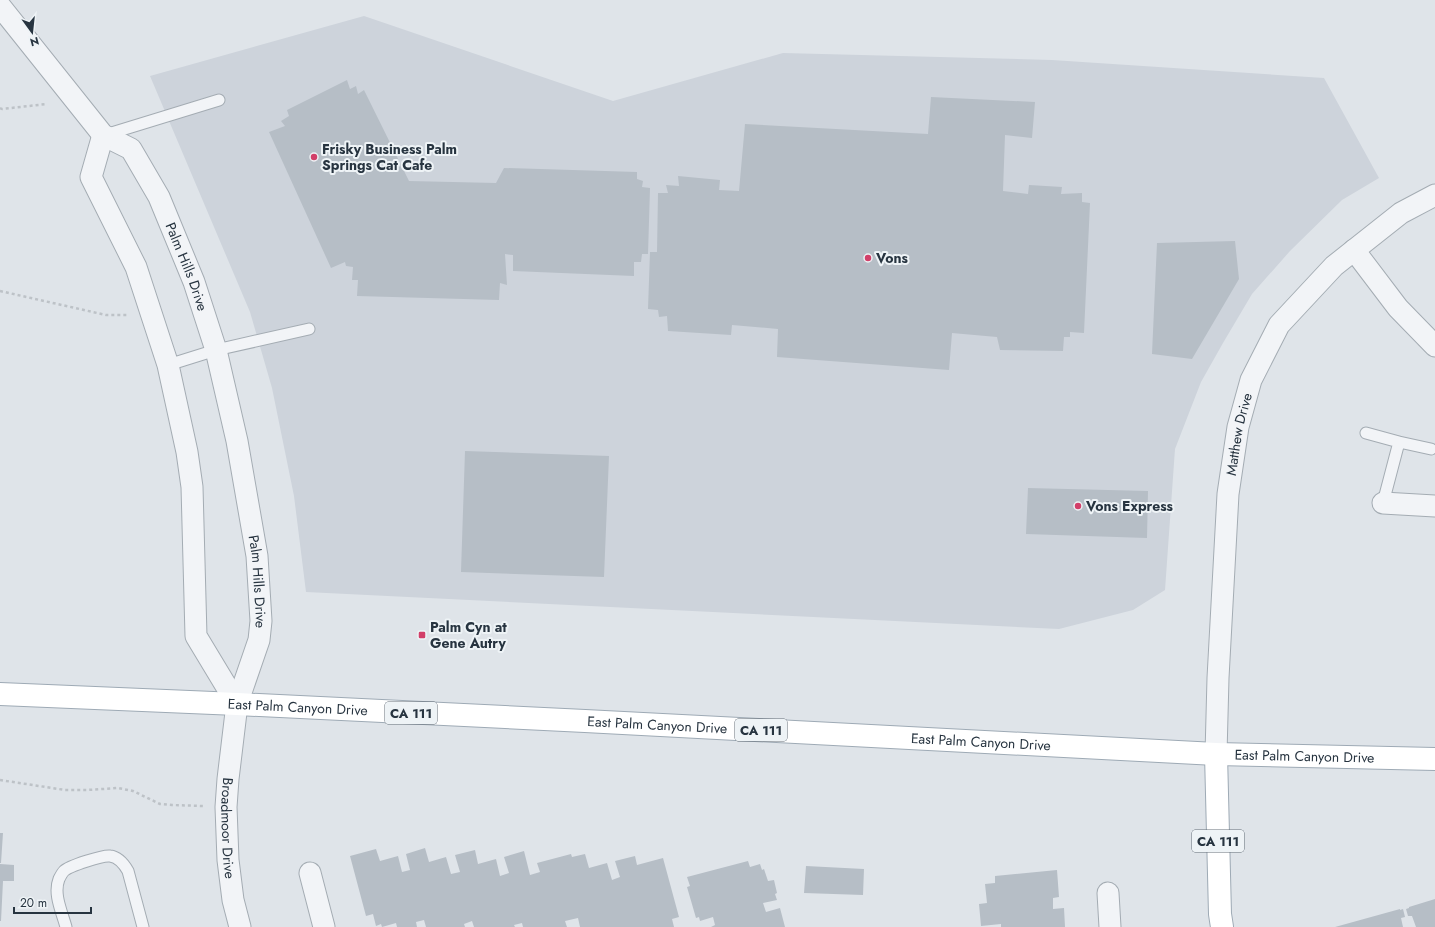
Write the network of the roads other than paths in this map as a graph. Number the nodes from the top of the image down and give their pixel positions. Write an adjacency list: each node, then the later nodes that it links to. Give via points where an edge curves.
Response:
1 (0, 6): 3 (street, Palm Hills Drive)
2 (219, 100): 3 (lane)
3 (103, 136): 8 (street, Palm Hills Drive, via 131,149 159,197 194,282); 9 (street, via 91,177 136,267)
4 (1435, 194): 5 (street, Matthew Drive, via 1401,213)
5 (1354, 250): 7 (street, via 1398,308); 17 (street, Matthew Drive, via 1334,266 1279,325 1251,380 1238,427 1228,494)
6 (309, 329): 8 (lane)
7 (1435, 346)
8 (216, 350): 9 (lane); 16 (street, Palm Hills Drive, via 236,440 257,556 261,621 259,640)
9 (168, 365): 16 (street, via 192,487 196,636)
10 (1366, 433): 11 (lane)
11 (1399, 442): 12 (lane); 13 (lane)
12 (1431, 449)
13 (1383, 503): 14 (street)
14 (1435, 506)
15 (0, 694): 16 (main road, East Palm Canyon Drive / CA 111)
16 (237, 704): 17 (main road, East Palm Canyon Drive / CA 111); 23 (street, Broadmoor Drive, via 226,807 228,860)
17 (1216, 754): 18 (main road, East Palm Canyon Drive); 26 (main road, CA 111)
18 (1435, 759)
19 (310, 873): 24 (street)
20 (1108, 893): 25 (street)
21 (66, 927): 22 (lane, via 56,890 59,879 64,871 73,865 109,856 117,858 128,871)
22 (143, 927)
23 (240, 927)
24 (324, 927)
25 (1110, 927)
26 (1222, 927)

